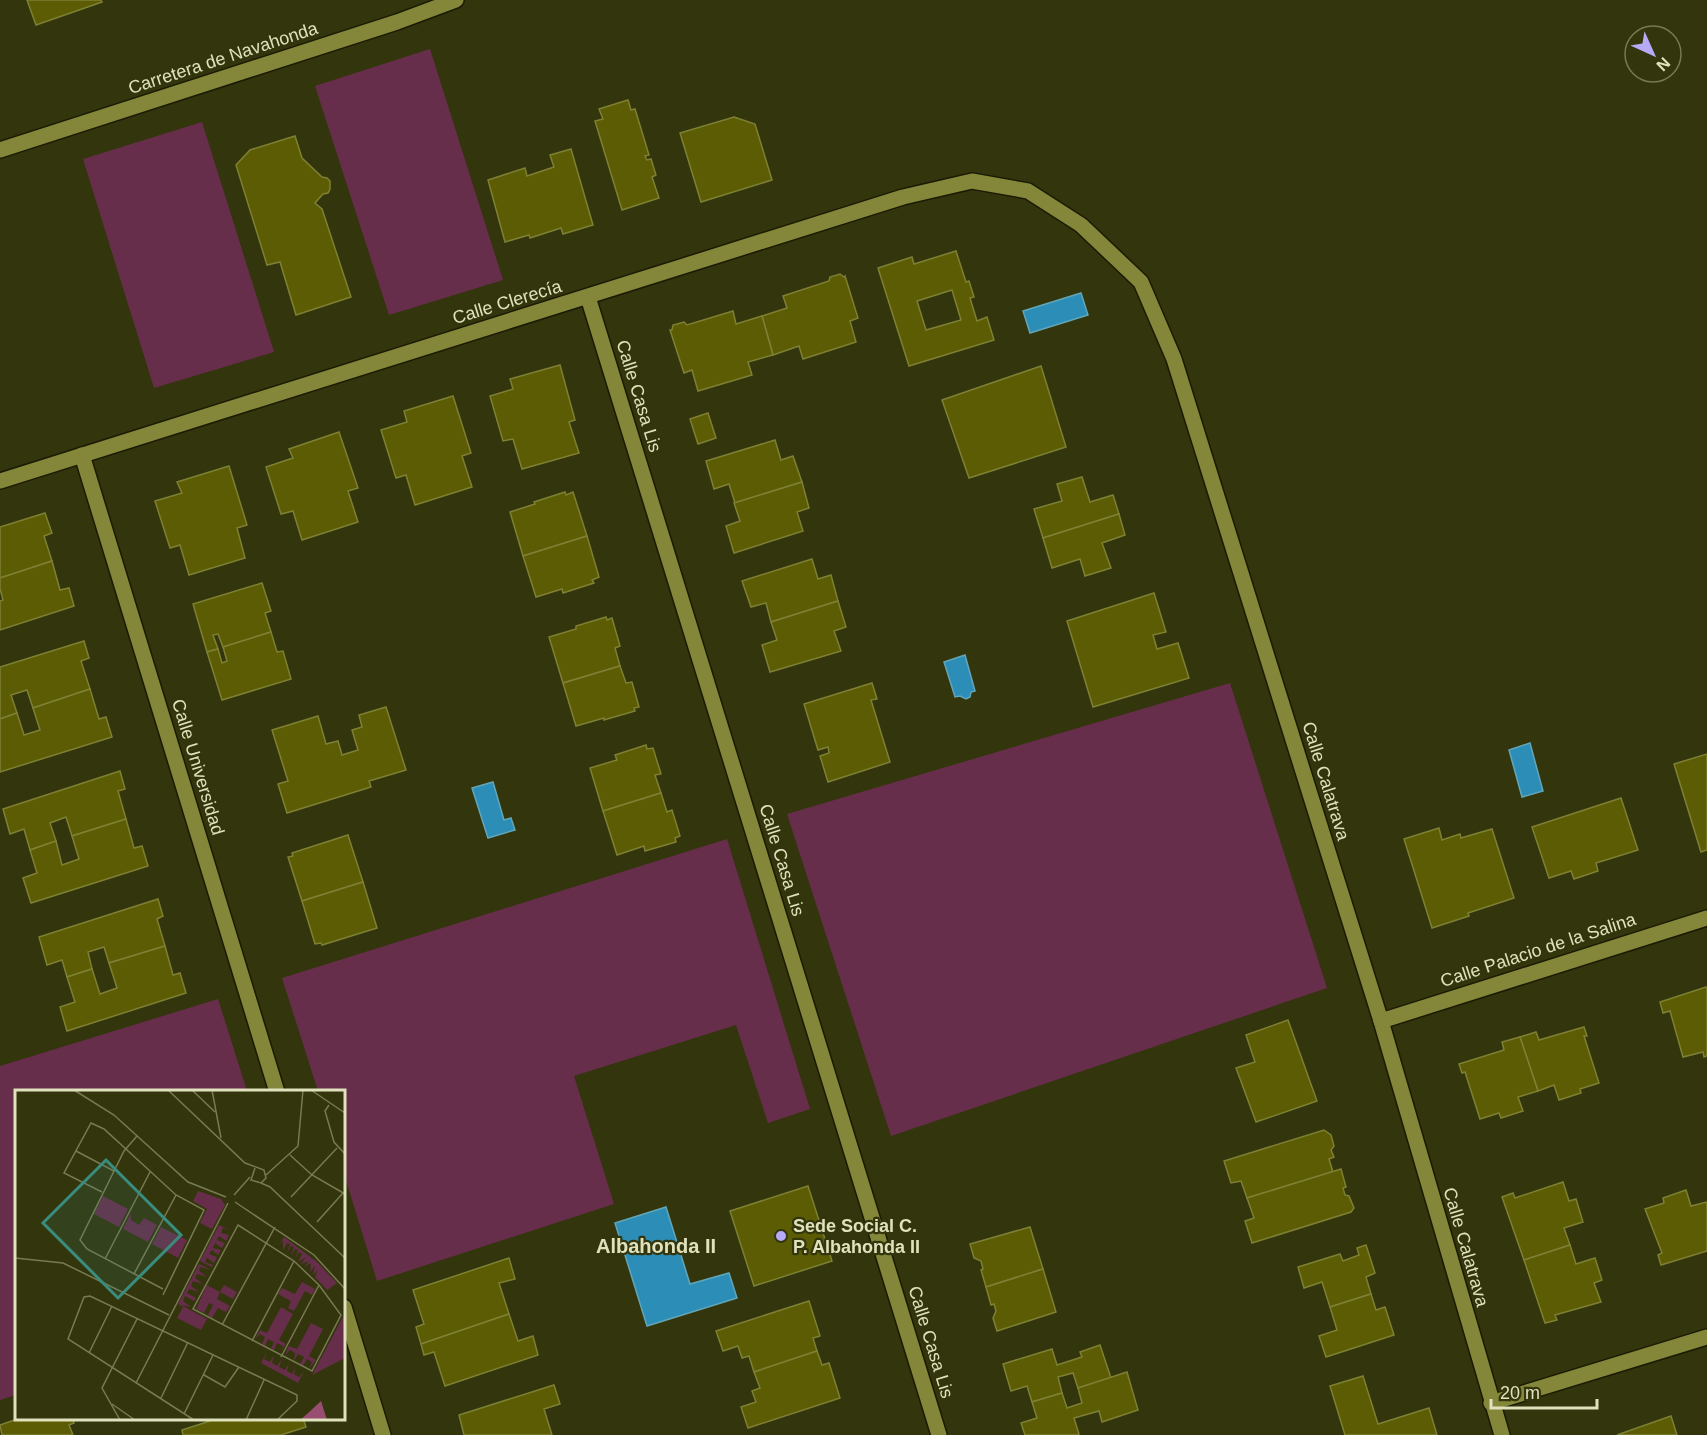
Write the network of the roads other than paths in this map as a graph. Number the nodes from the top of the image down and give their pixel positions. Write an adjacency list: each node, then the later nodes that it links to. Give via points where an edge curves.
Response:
1 (456, 0): 2 (street, Carretera de Navahonda, via 375,30)
2 (0, 150)
3 (1028, 191): 4 (street, Calle Clerecía, via 972,181 903,196); 8 (street, Calle Calatrava, via 1081,225 1141,282 1174,358)
4 (588, 297): 5 (street, Calle Clerecía); 14 (street, Calle Casa Lis)
5 (82, 455): 6 (street, Calle Clerecía); 9 (street, Calle Universidad)
6 (0, 481)
7 (1707, 918): 8 (street, Calle Palacio de la Salina)
8 (1381, 1021): 12 (street, Calle Calatrava)
9 (276, 1090)
10 (345, 1310): 13 (street)
11 (1707, 1337): 12 (street)
12 (1491, 1403): 15 (street, Calle Calatrava)
13 (383, 1435)
14 (939, 1435)
15 (1502, 1435)

